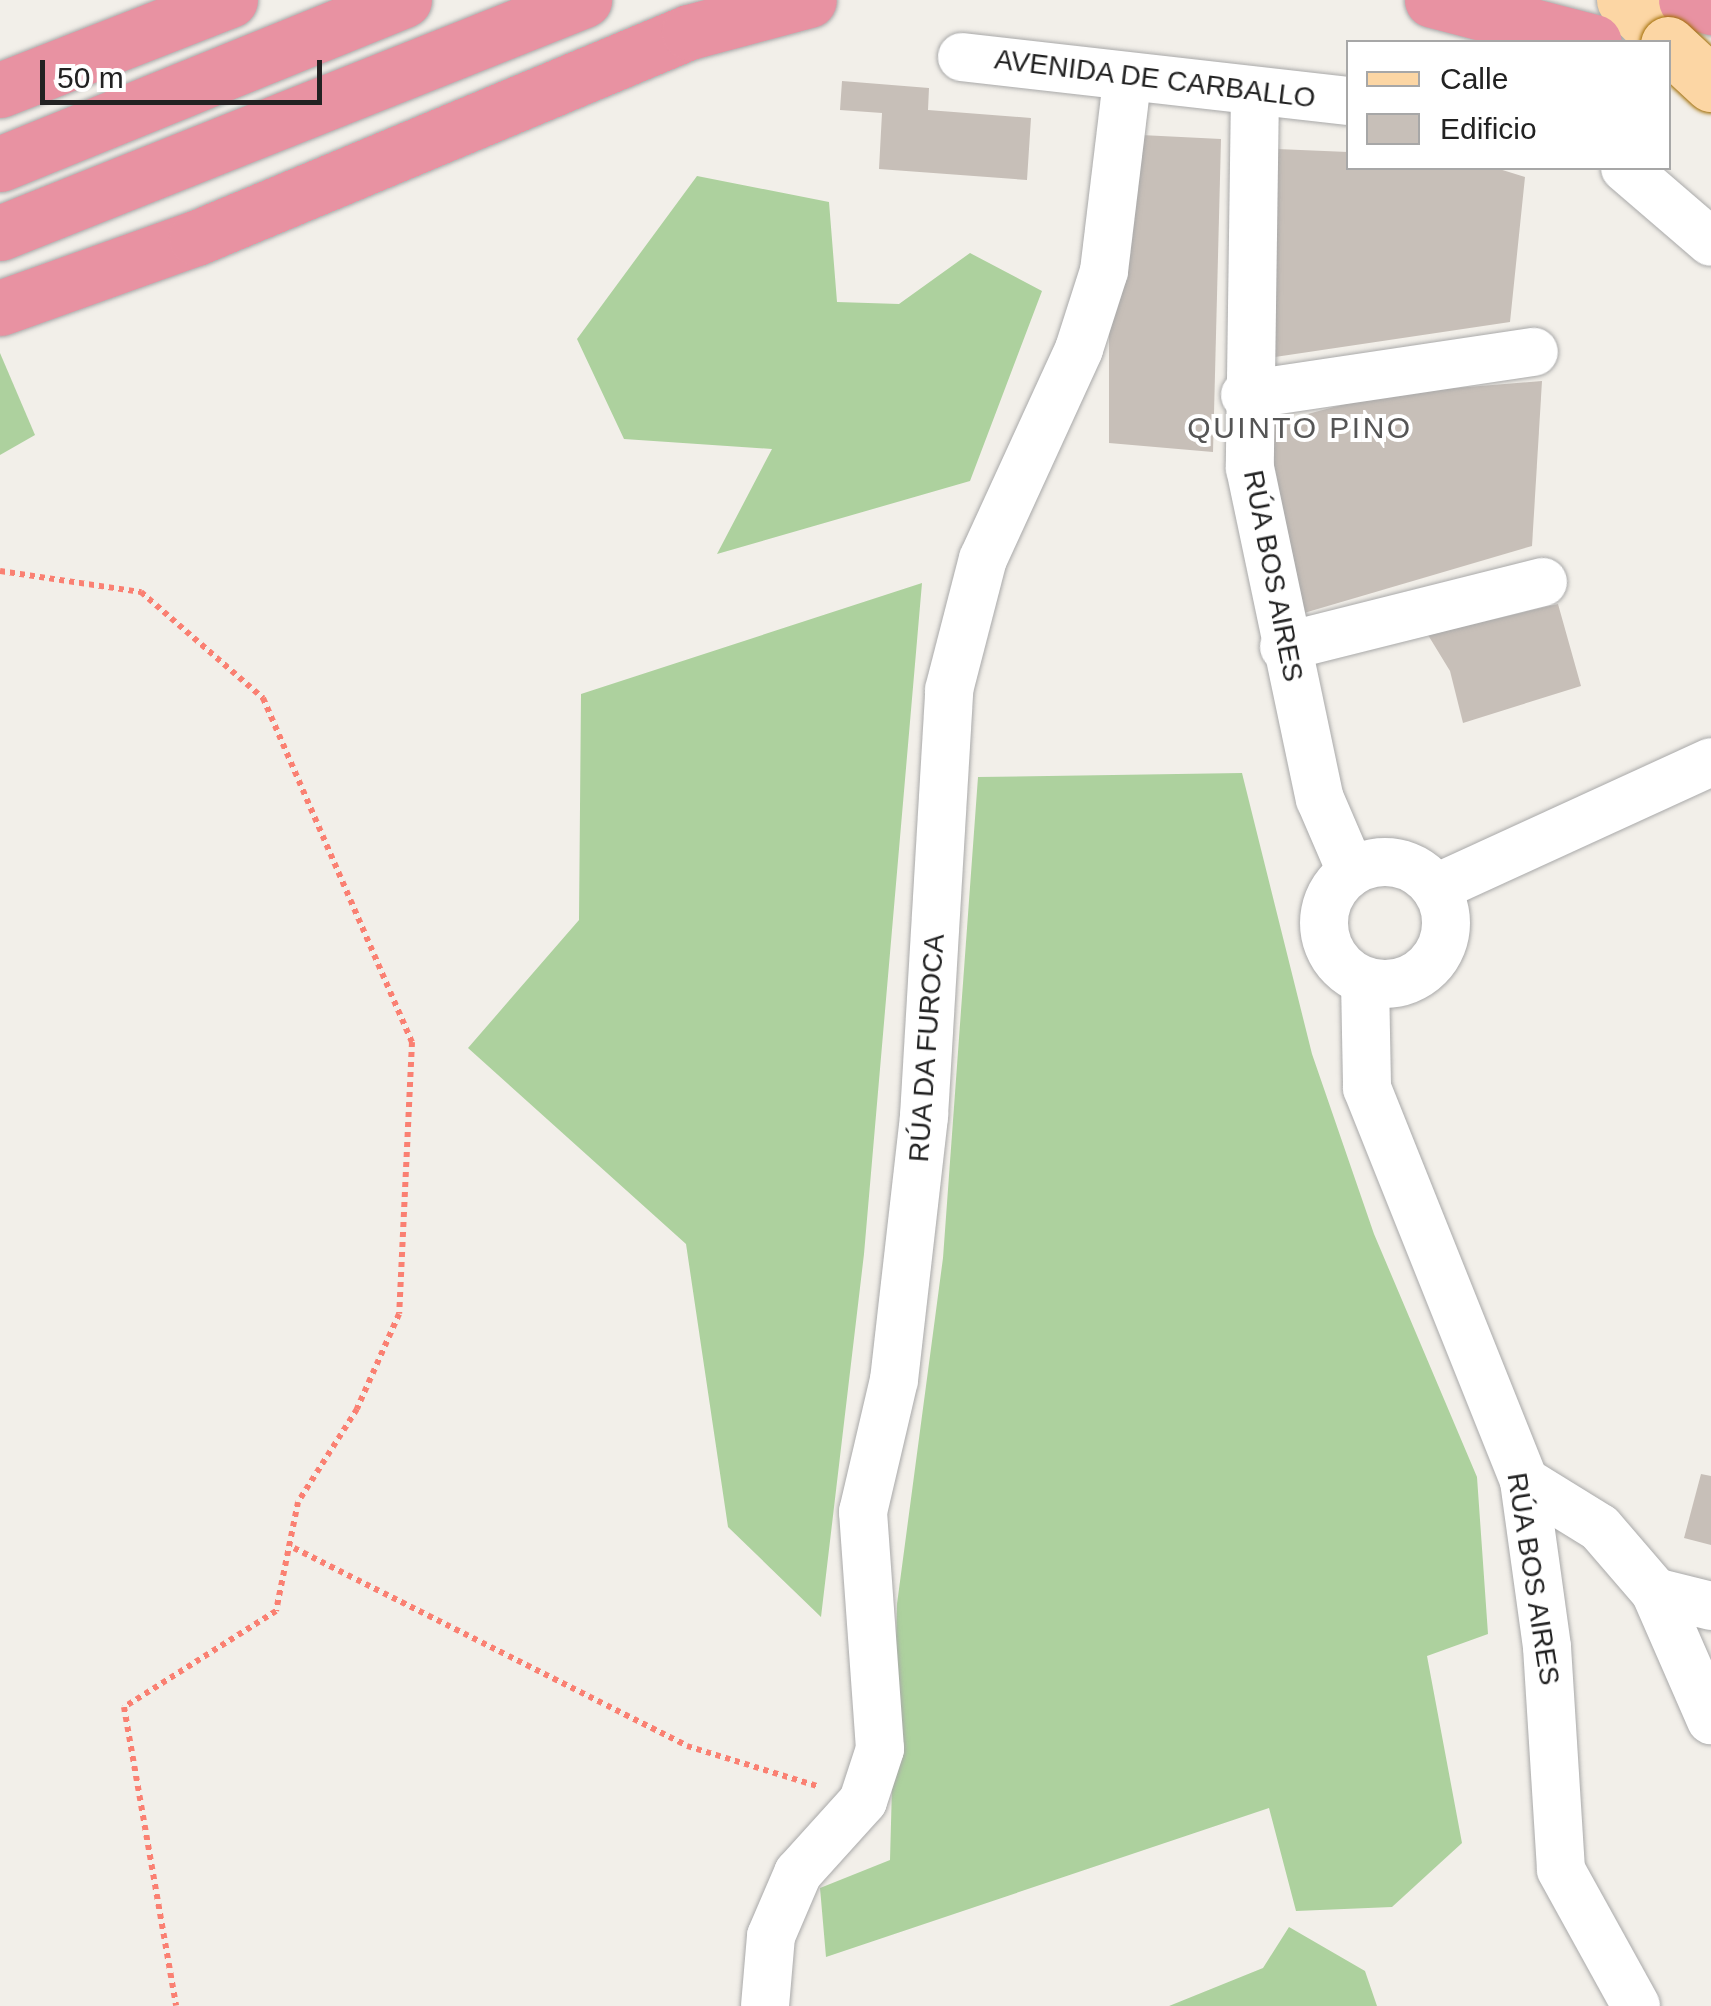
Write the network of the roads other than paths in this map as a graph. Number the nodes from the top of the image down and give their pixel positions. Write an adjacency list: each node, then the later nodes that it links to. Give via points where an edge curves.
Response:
1 (230, 0): 16 (highway)
2 (404, 0): 19 (highway)
3 (584, 0): 21 (highway)
4 (809, 0): 23 (highway, via 688,32 196,238)
5 (1432, 0): 9 (highway)
6 (1624, 0): 10 (main road)
7 (1686, 0): 8 (highway)
8 (1711, 7)
9 (1586, 40)
10 (1665, 40)
11 (1671, 46): 15 (main road, bridge)
12 (962, 57): 14 (street, AVENIDA DE CARBALLO)
13 (1671, 67): 15 (highway)
14 (1126, 81): 17 (street, AVENIDA DE CARBALLO); 36 (street, RÚA DA FUROCA, via 1104,272 1079,349 983,559 949,690 924,1116 894,1380 863,1512 880,1749 863,1801 798,1873 770,1936)
15 (1711, 82)
16 (0, 90)
17 (1255, 92): 18 (street, AVENIDA DE CARBALLO); 25 (street, RÚA BOS AIRES)
18 (1346, 100)
19 (0, 164)
20 (1627, 170): 22 (street)
21 (0, 233)
22 (1711, 242)
23 (0, 308)
24 (1534, 352): 25 (street)
25 (1245, 395): 27 (street, RÚA BOS AIRES)
26 (1543, 582): 27 (street)
27 (1284, 648): 29 (street, RÚA BOS AIRES, via 1320,799)
28 (1711, 762): 30 (street)
29 (1352, 871): 30 (street, via 1400,863); 31 (street, via 1329,898 1325,934 1344,968)
30 (1436, 888): 31 (street, via 1447,924 1436,958 1408,980)
31 (1365, 981): 32 (street, RÚA BOS AIRES, via 1367,1088)
32 (1524, 1481): 33 (street, via 1600,1528); 37 (street, RÚA BOS AIRES, via 1548,1646 1561,1870)
33 (1655, 1592): 34 (street); 35 (street)
34 (1711, 1606)
35 (1711, 1720)
36 (765, 2006)
37 (1636, 2006)

